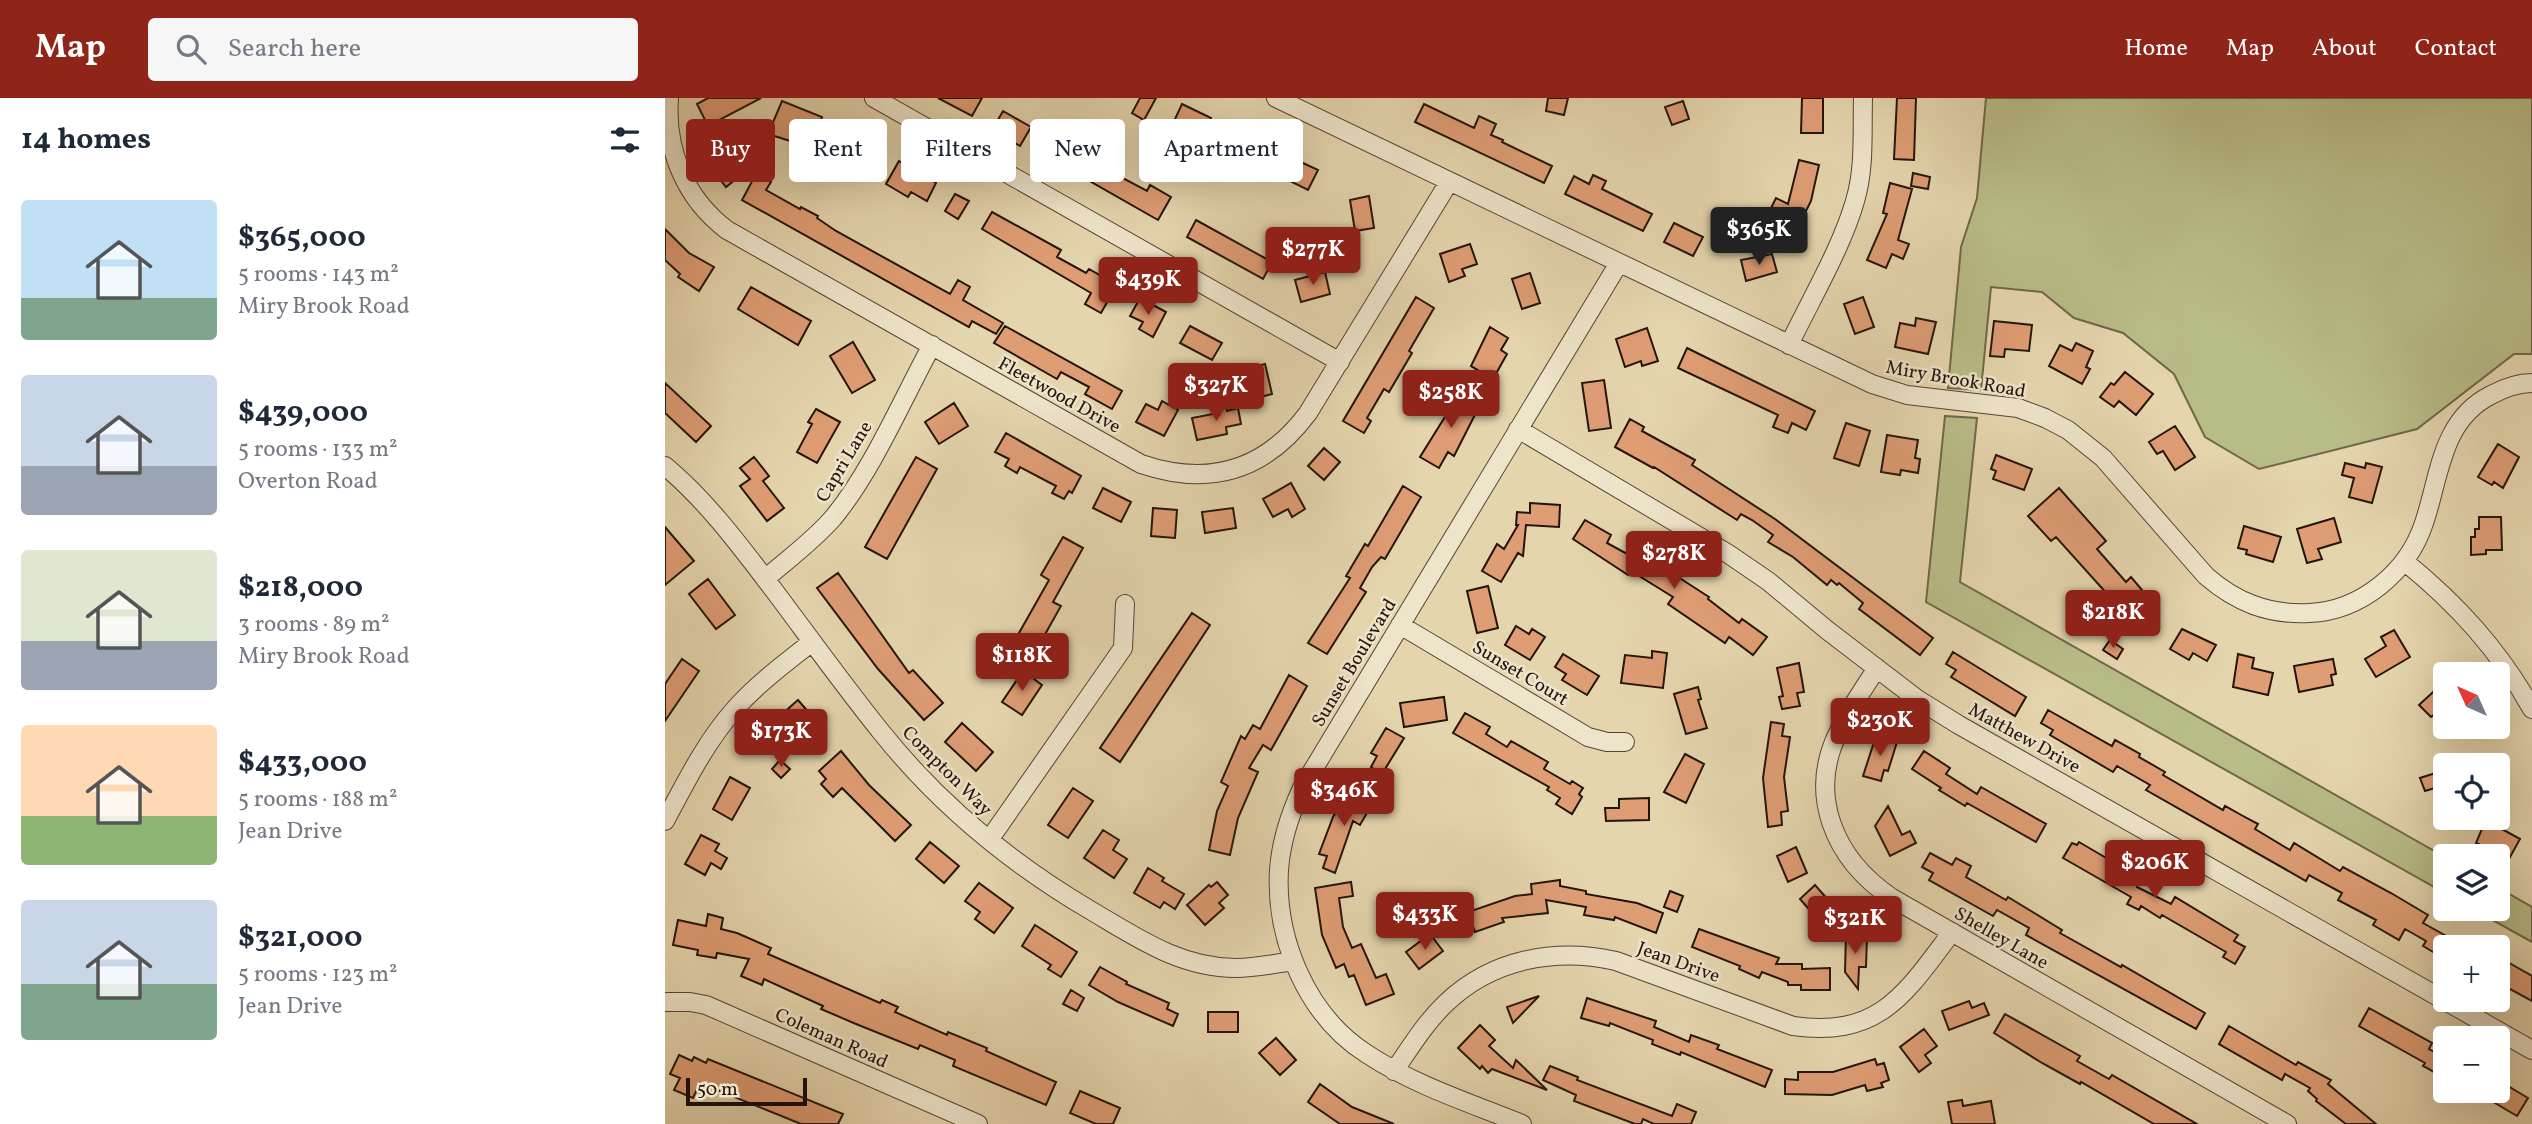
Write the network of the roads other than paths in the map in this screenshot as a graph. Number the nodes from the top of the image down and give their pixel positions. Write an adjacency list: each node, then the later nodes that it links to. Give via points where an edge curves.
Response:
1 (669, 98): 7 (street, Fleetwood Drive, via 671,156 680,178 708,215)
2 (874, 98): 9 (street)
3 (1276, 98): 5 (street, Miry Brook Road)
4 (1863, 98): 8 (street, via 1856,200)
5 (1448, 182): 6 (street, Miry Brook Road); 9 (street, Fleetwood Drive)
6 (1619, 263): 8 (street, Miry Brook Road); 11 (street, Sunset Boulevard)
7 (932, 345): 9 (street, Fleetwood Drive, via 1142,464 1187,475 1233,470 1277,448 1296,431); 14 (street, Capri Lane, via 856,487 813,539)
8 (1789, 345): 13 (street, Miry Brook Road, via 1872,384 1934,399 2018,408 2068,430 2103,458 2206,576 2246,603 2293,614 2338,608 2379,587)
9 (1340, 362)
10 (2532, 383): 13 (street, Miry Brook Road, via 2505,388 2484,399 2455,428 2444,448 2424,524)
11 (1518, 429): 16 (street, Sunset Boulevard); 18 (street, Matthew Drive, via 1727,553)
12 (665, 466): 14 (street, Compton Way, via 710,510)
13 (2404, 561): 19 (street, via 2468,618)
14 (765, 579): 17 (street, Compton Way)
15 (1125, 604): 22 (street, via 1123,648)
16 (1400, 625): 20 (street, Sunset Court, via 1588,737); 24 (street, Sunset Boulevard, via 1290,815 1279,894)
17 (812, 642): 21 (street, via 734,710 704,749); 22 (street, Compton Way, via 883,734)
18 (1877, 668): 23 (street, Shelley Lane, via 1831,750 1826,791 1829,813 1835,834 1857,870 1892,898); 26 (street, Matthew Drive, via 1959,725)
19 (2532, 709)
20 (1625, 742)
21 (665, 821)
22 (989, 840): 24 (street, Compton Way, via 1066,895 1157,950 1199,964 1233,968)
23 (1952, 932): 27 (street, Jean Drive, via 1901,998 1861,1022 1837,1028 1793,1026 1599,957 1543,956 1516,962 1490,972 1447,1002); 30 (street, Shelley Lane)
24 (1293, 961): 27 (street, Sunset Boulevard, via 1306,988 1342,1034)
25 (665, 1002): 28 (street, Coleman Road, via 706,1005)
26 (2532, 1050)
27 (1394, 1071): 29 (street, Sunset Boulevard)
28 (978, 1124)
29 (1523, 1124)
30 (2287, 1124)

